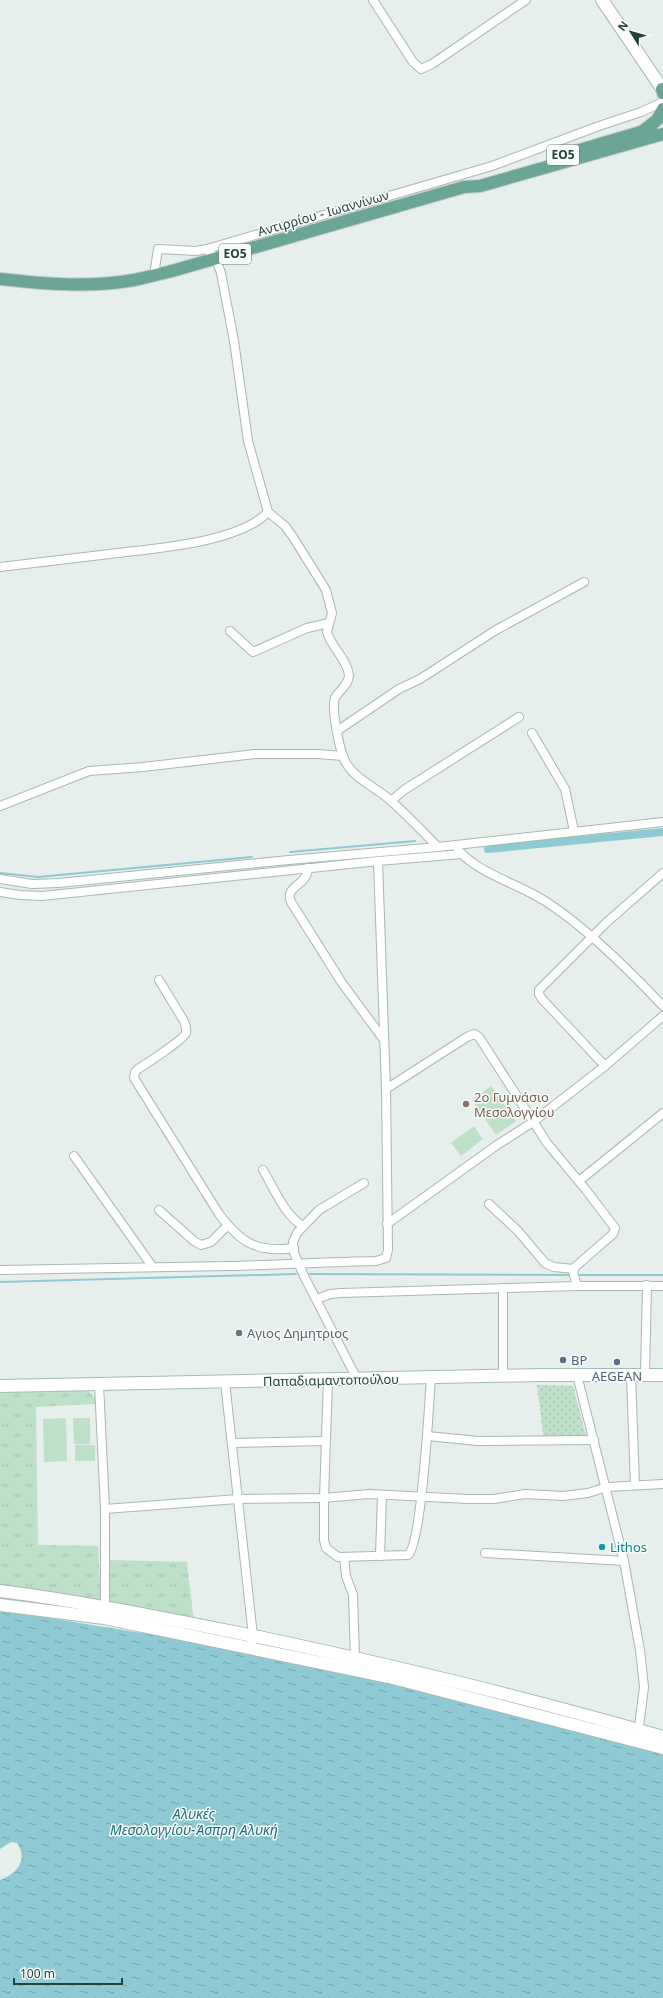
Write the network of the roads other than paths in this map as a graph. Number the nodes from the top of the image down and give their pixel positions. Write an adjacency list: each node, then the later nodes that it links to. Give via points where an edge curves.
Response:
1 (372, 0): 2 (street, via 413,62 421,69)
2 (526, 0)
3 (603, 1): 4 (street)
4 (663, 88)
5 (663, 102): 10 (street, via 492,166)
6 (663, 109): 7 (main road, via 657,120)
7 (642, 131): 8 (main road, Αντιρρίου - Ιωαννίνων / ΕΟ5); 9 (main road, Αντιρρίου - Ιωαννίνων / ΕΟ5, via 485,178)
8 (661, 133): 9 (main road, Αντιρρίου - Ιωαννίνων / ΕΟ5, via 480,186)
9 (464, 187): 11 (main road, Αντιρρίου - Ιωαννίνων / ΕΟ5)
10 (207, 249): 11 (street); 12 (street, via 158,250)
11 (216, 259): 12 (main road, Αντιρρίου - Ιωαννίνων / ΕΟ5); 14 (street, via 234,341 249,445)
12 (154, 275): 13 (main road, Αντιρρίου - Ιωαννίνων / ΕΟ5, via 133,280 79,285)
13 (0, 279)
14 (268, 512): 15 (street, via 250,525 197,542); 17 (street, via 293,537 323,585 331,609)
15 (0, 566)
16 (584, 582): 20 (street, via 496,630 423,678 399,689)
17 (329, 623): 18 (street, via 307,628 253,652); 20 (street, via 328,636 349,675 334,703)
18 (230, 631)
19 (519, 717): 23 (street, via 404,790)
20 (337, 731): 22 (street)
21 (532, 733): 26 (street, via 565,790)
22 (343, 756): 23 (street, via 352,771); 24 (street, via 260,754 143,767 89,770)
23 (391, 801): 28 (street)
24 (0, 806)
25 (663, 822): 26 (street)
26 (574, 831): 27 (street)
27 (455, 845): 28 (street); 29 (street)
28 (438, 847): 33 (street, via 59,883 32,884)
29 (462, 854): 30 (street); 35 (street, via 493,875 546,901)
30 (378, 861): 31 (street); 39 (street)
31 (308, 868): 34 (street, via 42,896); 39 (street, via 306,878 291,891 291,902 342,983)
32 (663, 873): 35 (street)
33 (0, 879)
34 (0, 892)
35 (592, 938): 37 (street, via 630,971); 40 (street, via 544,983 539,994)
36 (159, 980): 51 (street, via 184,1021 186,1033 138,1069 134,1078)
37 (663, 1006)
38 (663, 1016): 40 (street)
39 (384, 1040): 41 (street)
40 (605, 1066): 43 (street)
41 (386, 1089): 43 (street, via 474,1034 481,1039); 50 (street)
42 (663, 1113): 46 (street)
43 (533, 1122): 46 (street); 50 (street, via 497,1144)
44 (74, 1156): 55 (street)
45 (263, 1170): 52 (street, via 287,1210)
46 (579, 1181): 56 (street, via 615,1229 613,1234)
47 (364, 1183): 52 (street, via 323,1207)
48 (489, 1204): 56 (street, via 545,1262 554,1267)
49 (159, 1210): 51 (street, via 201,1245 211,1242)
50 (388, 1224): 54 (street, via 388,1252 384,1260)
51 (228, 1225): 53 (street, via 244,1239 262,1249 275,1251)
52 (303, 1226): 53 (street, via 294,1239)
53 (294, 1248): 54 (street)
54 (299, 1262): 55 (street, via 228,1266); 62 (street)
55 (152, 1266): 57 (street)
56 (574, 1269): 58 (street)
57 (0, 1270)
58 (577, 1286): 59 (street); 61 (street)
59 (647, 1286): 60 (street); 64 (street)
60 (663, 1286)
61 (503, 1288): 62 (street, via 342,1292); 66 (street)
62 (317, 1300): 69 (street)
63 (577, 1375): 66 (street, Παπαδιαμαντοπούλου); 67 (street, Παπαδιαμαντοπούλου); 75 (street)
64 (646, 1375): 65 (street, Παπαδιαμαντοπούλου); 67 (street, Παπαδιαμαντοπούλου)
65 (663, 1375)
66 (503, 1376): 68 (street, Παπαδιαμαντοπούλου)
67 (631, 1376): 79 (street)
68 (431, 1378): 69 (street, Παπαδιαμαντοπούλου); 74 (street)
69 (357, 1379): 70 (street, Παπαδιαμαντοπούλου)
70 (328, 1380): 71 (street, Παπαδιαμαντοπούλου); 76 (street)
71 (225, 1382): 72 (street, Παπαδιαμαντοπούλου); 77 (street)
72 (99, 1384): 73 (street, Παπαδιαμαντοπούλου); 85 (street)
73 (0, 1386)
74 (427, 1436): 75 (street, via 478,1441); 82 (street)
75 (594, 1440): 80 (street)
76 (325, 1441): 77 (street); 83 (street)
77 (233, 1443): 84 (street)
78 (663, 1484): 79 (street)
79 (635, 1485): 80 (street)
80 (607, 1487): 82 (street, via 588,1493 563,1496 525,1494 489,1499); 89 (street)
81 (382, 1495): 82 (street); 83 (street); 87 (street)
82 (421, 1497): 87 (street, via 412,1552 407,1555)
83 (324, 1498): 84 (street); 88 (street, via 326,1548 335,1556)
84 (238, 1499): 85 (street); 93 (street)
85 (105, 1509): 92 (street)
86 (485, 1554): 89 (street)
87 (380, 1556): 88 (street)
88 (344, 1557): 94 (street, via 352,1595)
89 (624, 1561): 95 (street, via 644,1673)
90 (0, 1591): 92 (street)
91 (0, 1605): 92 (street)
92 (105, 1613): 93 (street)
93 (252, 1642): 94 (street); 95 (street)
94 (355, 1657): 95 (street, via 459,1681)
95 (638, 1736): 96 (street); 97 (street)
96 (663, 1737)
97 (663, 1748)

